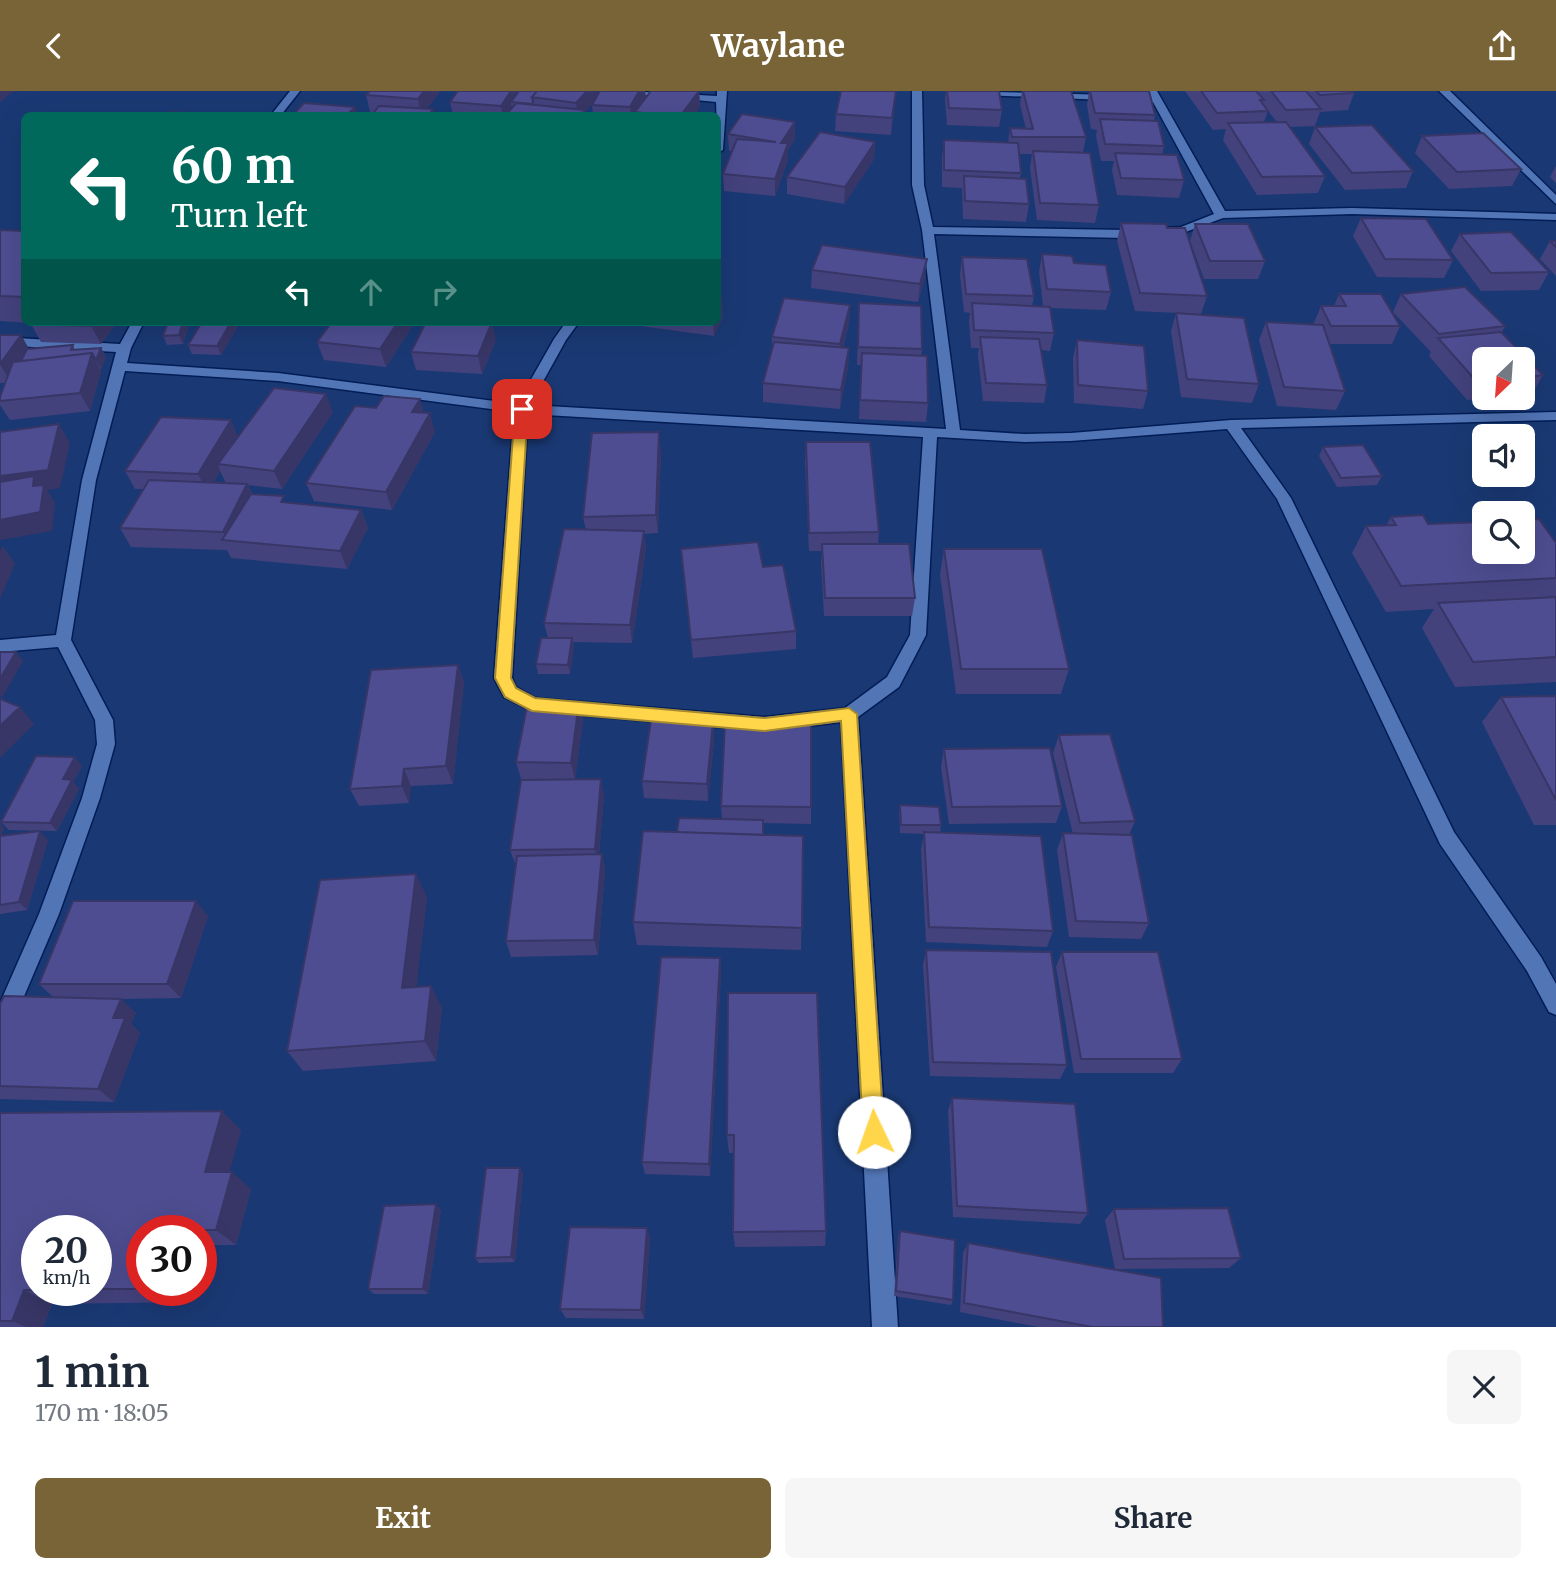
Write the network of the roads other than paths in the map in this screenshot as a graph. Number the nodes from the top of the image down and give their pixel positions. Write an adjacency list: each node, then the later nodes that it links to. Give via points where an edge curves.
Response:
1 (295, 91): 8 (street)
2 (632, 91): 6 (street)
3 (916, 91): 12 (street, via 918,185)
4 (960, 91): 7 (street)
5 (1444, 91): 9 (street)
6 (722, 95)
7 (1154, 95): 10 (street)
8 (278, 112)
9 (1556, 201)
10 (1221, 215): 11 (street, via 1352,211); 12 (street, via 1183,230 1127,234)
11 (1556, 217)
12 (928, 230): 22 (street)
13 (136, 326): 16 (street)
14 (570, 326): 18 (street)
15 (0, 341): 16 (street)
16 (124, 348): 17 (street)
17 (119, 367): 18 (street, via 278,377); 23 (street, via 89,480)
18 (522, 409): 21 (street); 25 (street, via 503,678 510,692 532,704 765,725)
19 (1556, 416): 20 (street)
20 (1231, 424): 22 (street, via 1071,437); 26 (street, via 1284,498 1447,838 1534,964)
21 (930, 433): 22 (street); 25 (street, via 918,635 893,682)
22 (954, 435)
23 (63, 640): 24 (street); 27 (street, via 104,720 106,744 49,914)
24 (0, 646)
25 (849, 714): 28 (street)
26 (1556, 1005)
27 (0, 1027)
28 (886, 1327)

